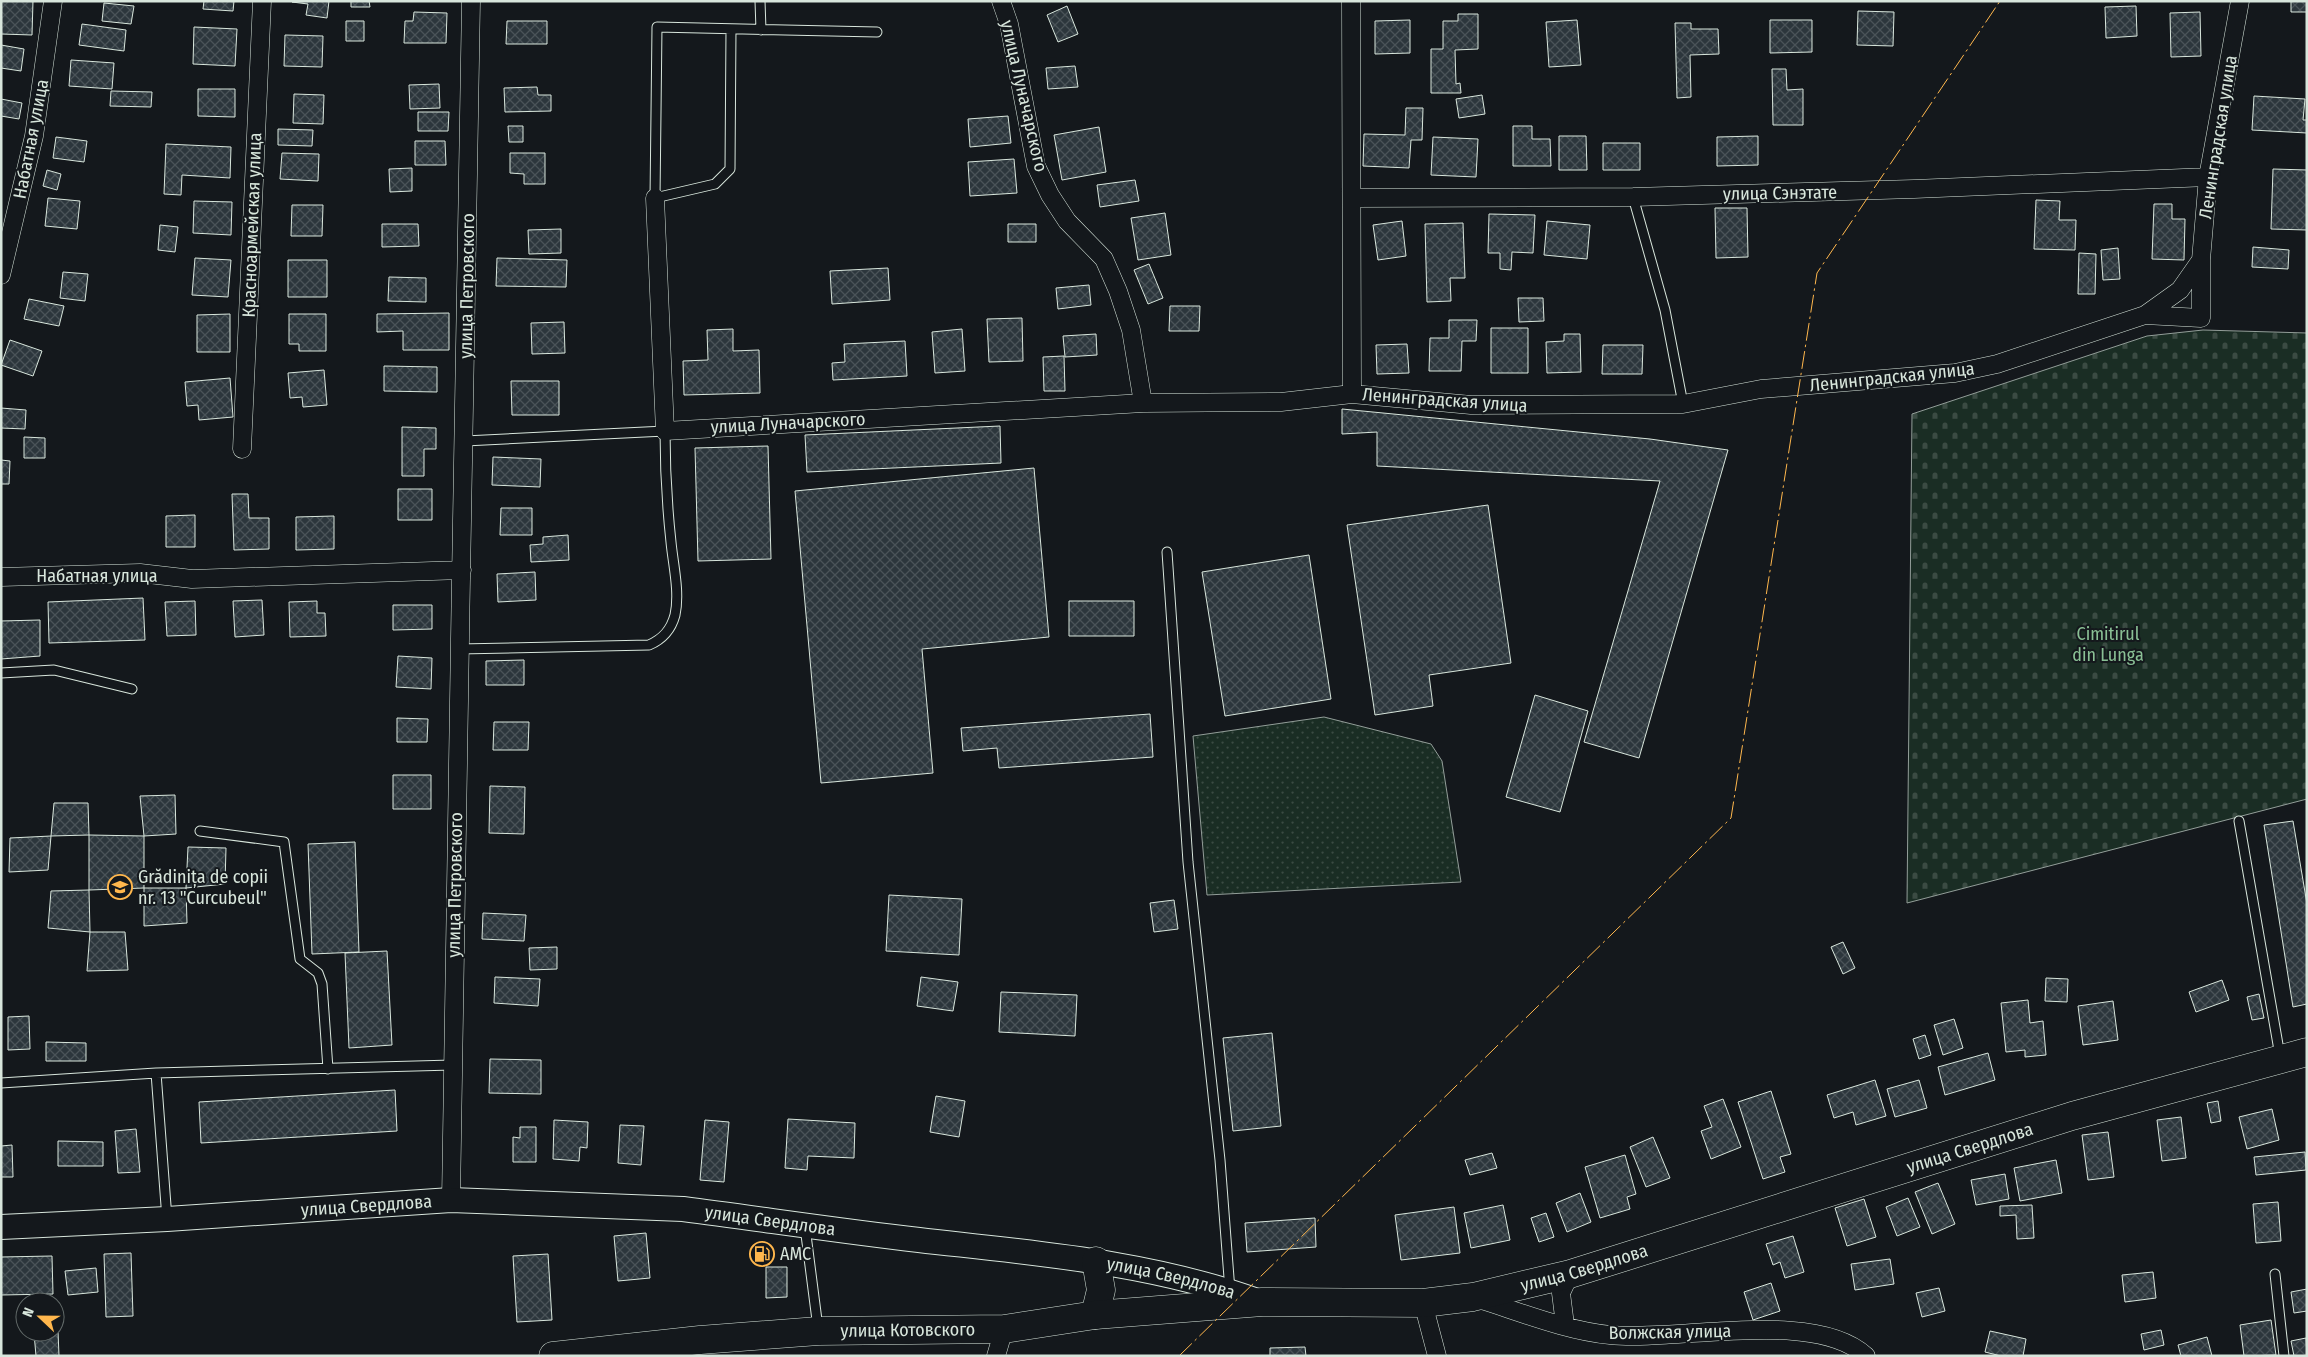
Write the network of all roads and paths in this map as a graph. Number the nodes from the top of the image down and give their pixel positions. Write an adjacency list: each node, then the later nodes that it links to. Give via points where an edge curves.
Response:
1 (53, 1): 16 (street, Набатная улица, via 34,136)
2 (262, 1): 23 (street, Красноармейская улица)
3 (471, 1): 22 (street, улица Петровского)
4 (760, 1): 9 (lane)
5 (1001, 1): 19 (street, улица Луначарского, via 1009,24 1036,166 1067,221 1104,259 1130,330)
6 (1351, 1): 14 (street)
7 (2240, 1): 11 (street, Ленинградская улица)
8 (731, 29): 9 (lane); 13 (lane, via 730,169 715,184); 13 (lane, via 657,27)
9 (761, 30): 10 (lane)
10 (876, 32)
11 (2208, 177): 12 (street, улица Сэнэтате); 15 (street, Ленинградская улица)
12 (1633, 197): 14 (street, улица Сэнэтате); 20 (lane, via 1665,310)
13 (655, 198): 21 (street)
14 (1352, 198): 18 (street)
15 (2202, 260): 17 (street, Ленинградская улица, via 2180,290); 17 (street, via 2201,318)
16 (1, 275)
17 (2144, 314): 20 (street, Ленинградская улица, via 1997,364 1955,373 1761,389)
18 (1352, 394): 19 (street, улица Луначарского, via 1281,402); 20 (street, Ленинградская улица, via 1471,405)
19 (1143, 403): 21 (street, улица Луначарского)
20 (1683, 404)
21 (665, 430): 22 (lane); 27 (lane, via 665,484 675,613 661,640 649,644)
22 (465, 441): 25 (street, улица Петровского)
23 (242, 449)
24 (1168, 552): 44 (lane, via 1188,862 1220,1160)
25 (462, 570): 26 (street, Набатная улица, via 192,579 140,573); 27 (street, улица Петровского)
26 (1, 577)
27 (459, 649): 33 (street, улица Петровского)
28 (1, 673): 29 (lane, via 54,670)
29 (132, 689)
30 (2239, 821): 32 (lane)
31 (200, 831): 34 (lane, via 284,842 297,950 300,959 318,974 322,984)
32 (2294, 1055): 42 (highway, улица Свердлова, via 2072,1116)
33 (453, 1065): 34 (lane); 37 (street, улица Петровского)
34 (328, 1069): 35 (lane)
35 (156, 1073): 36 (lane); 38 (lane)
36 (1, 1083)
37 (451, 1200): 38 (street, улица Свердлова); 39 (street, улица Свердлова, via 683,1209)
38 (167, 1219): 40 (street, улица Свердлова)
39 (805, 1224): 41 (street, улица Свердлова); 51 (lane)
40 (1, 1227)
41 (1096, 1261): 44 (street, улица Свердлова); 48 (highway, via 1100,1290)
42 (1570, 1274): 45 (highway, улица Свердлова); 49 (street, via 1561,1293)
43 (2275, 1274): 56 (lane)
44 (1230, 1291): 46 (street, улица Свердлова)
45 (1473, 1297): 47 (highway, улица Свердлова); 49 (street, Волжская улица)
46 (1262, 1302): 47 (highway, улица Свердлова); 48 (highway, улица Котовского)
47 (1424, 1304): 54 (street)
48 (1096, 1315): 50 (highway, улица Котовского)
49 (1565, 1325): 55 (street, Волжская улица, via 1609,1335 1642,1336 1788,1330 1838,1339)
50 (1004, 1329): 51 (highway, улица Котовского); 53 (street)
51 (818, 1331): 52 (highway, улица Котовского)
52 (553, 1356)
53 (996, 1356)
54 (1437, 1356)
55 (1866, 1356)
56 (2284, 1356)

